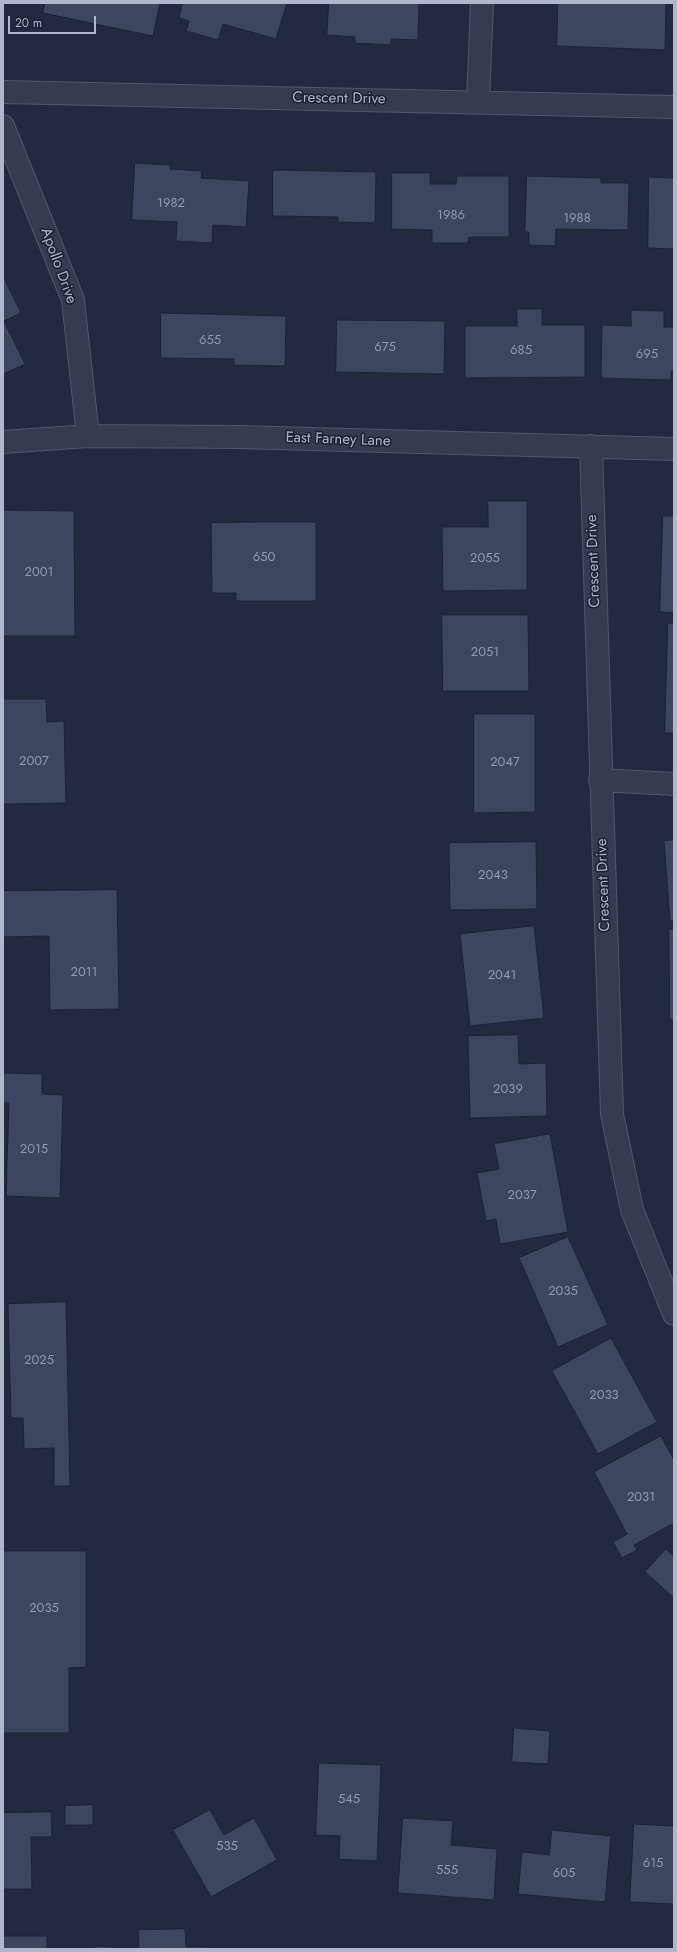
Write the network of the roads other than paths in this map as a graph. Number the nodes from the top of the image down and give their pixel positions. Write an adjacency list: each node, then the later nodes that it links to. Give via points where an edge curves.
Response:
1 (482, 3): 3 (street)
2 (3, 92): 3 (street, Crescent Drive)
3 (478, 102): 4 (street, Crescent Drive)
4 (674, 107)
5 (3, 126): 6 (street, Apollo Drive, via 73,300)
6 (88, 436): 7 (street, East Farney Lane); 8 (street, East Farney Lane, via 239,437)
7 (3, 442)
8 (591, 446): 9 (street, East Farney Lane); 10 (street, Crescent Drive)
9 (674, 449)
10 (600, 780): 11 (street); 12 (street, Crescent Drive, via 612,1114 632,1210)
11 (674, 784)
12 (674, 1314)

